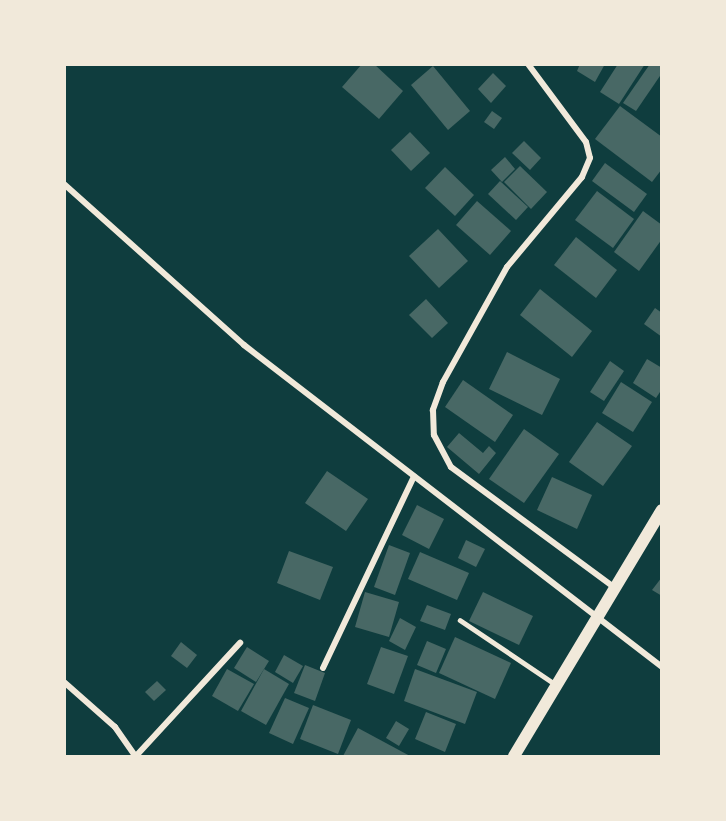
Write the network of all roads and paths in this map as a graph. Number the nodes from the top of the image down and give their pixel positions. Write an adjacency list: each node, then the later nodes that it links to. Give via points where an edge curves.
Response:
1 (528, 64): 5 (street, via 586,142 590,158 582,177 507,267 443,382 433,410 434,435 451,467)
2 (64, 184): 3 (street, via 244,345)
3 (414, 476): 6 (street); 10 (street)
4 (662, 510): 5 (main road)
5 (614, 587): 6 (main road)
6 (596, 616): 9 (street); 12 (main road)
7 (460, 620): 12 (lane)
8 (240, 643): 13 (street)
9 (662, 666)
10 (323, 668)
11 (64, 682): 13 (street, via 115,727)
12 (555, 684): 14 (main road)
13 (136, 756)
14 (514, 756)

